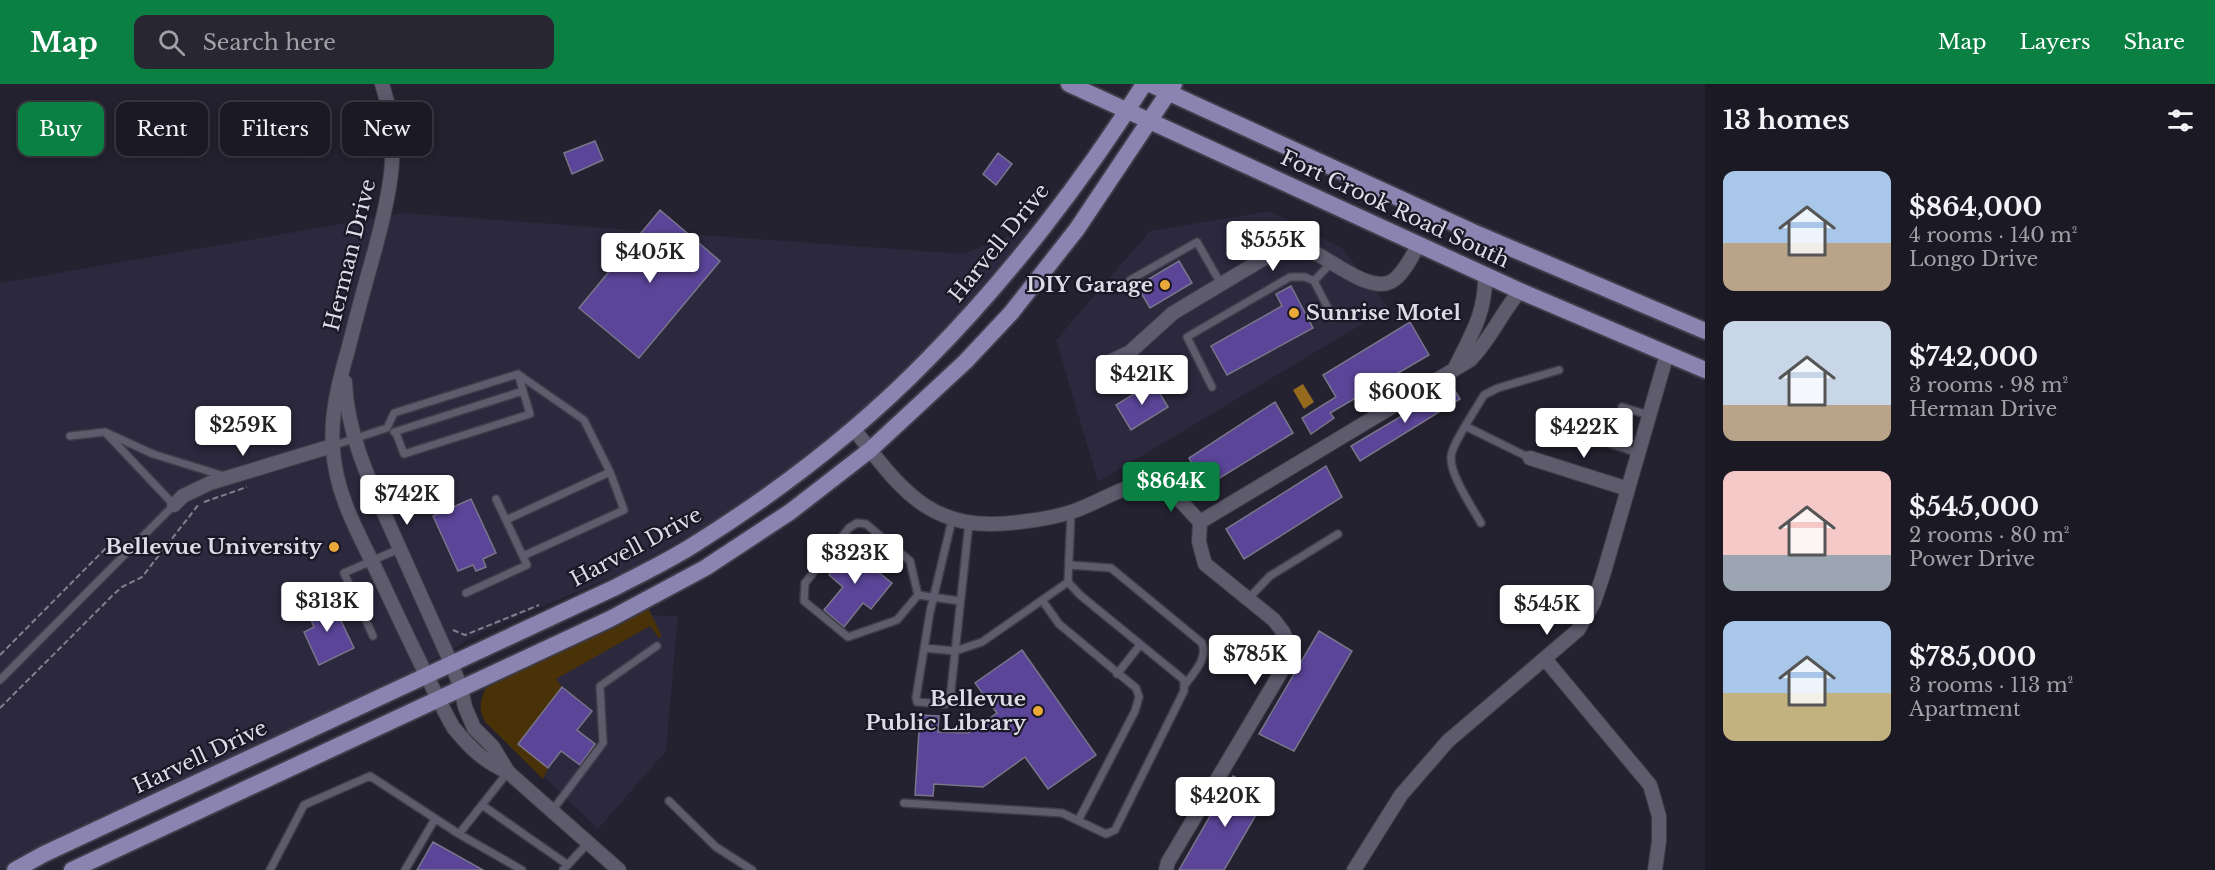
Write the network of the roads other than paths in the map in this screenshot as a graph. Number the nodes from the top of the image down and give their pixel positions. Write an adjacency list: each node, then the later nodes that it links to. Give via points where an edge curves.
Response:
1 (382, 84): 19 (street, Herman Drive, via 390,107 393,171)
2 (1069, 84): 6 (main road, Fort Crook Road South)
3 (1143, 84): 6 (main road, Harvell Drive)
4 (1150, 84): 5 (main road, Fort Crook Road South)
5 (1171, 88): 7 (main road); 16 (main road, Fort Crook Road South, via 1473,232)
6 (1127, 111): 7 (main road, Fort Crook Road South); 30 (main road, Harvell Drive, via 1068,193 971,314 928,360)
7 (1150, 121): 8 (main road, Fort Crook Road South); 37 (main road, via 1077,229 1011,313 965,362)
8 (1419, 244): 9 (street, via 1401,272 1385,284 1374,284); 10 (main road, Fort Crook Road South)
9 (1332, 262): 12 (lane); 13 (street, via 1304,248 1284,248)
10 (1485, 275): 14 (main road, Fort Crook Road South); 20 (street, via 1482,312)
11 (1130, 280): 13 (lane, via 1197,242)
12 (1314, 281): 15 (lane); 24 (lane, via 1290,277 1187,337)
13 (1221, 284): 18 (street, via 1173,313 1130,352)
14 (1520, 291): 17 (main road, Fort Crook Road South); 20 (street, via 1506,307 1484,347)
15 (1333, 318)
16 (1705, 331)
17 (1667, 354): 22 (main road, Fort Crook Road South); 27 (street)
18 (1105, 364)
19 (344, 365): 34 (street, Herman Drive, via 346,402); 36 (street, Herman Drive)
20 (1455, 368): 48 (street)
21 (1559, 370): 28 (lane, via 1484,395)
22 (1705, 370)
23 (518, 374): 25 (lane); 29 (lane, via 394,413); 40 (lane, via 584,420)
24 (1212, 387)
25 (523, 391): 32 (lane); 32 (lane, via 530,414 404,454)
26 (1622, 407): 27 (lane)
27 (1649, 415): 38 (street)
28 (1465, 426): 39 (lane); 50 (lane, via 1453,448 1452,470)
29 (387, 428): 32 (lane); 34 (lane)
30 (853, 428): 37 (street); 69 (main road, Harvell Drive, via 780,486 693,545 616,587)
31 (105, 432): 33 (lane); 41 (lane, via 153,454); 44 (lane)
32 (396, 433)
33 (70, 436)
34 (355, 438): 36 (lane); 52 (street, Herman Drive)
35 (1611, 444): 38 (lane)
36 (332, 446): 41 (street); 54 (street, Herman Drive, via 347,509)
37 (870, 450): 47 (street, via 920,503); 74 (main road, via 790,512 705,568 610,619)
38 (1638, 453): 42 (street)
39 (1530, 458): 42 (street)
40 (610, 472): 46 (lane); 53 (lane, via 624,510)
41 (229, 477): 44 (street, via 189,493)
42 (1628, 489): 68 (street, via 1594,602 1578,630)
43 (496, 499): 46 (lane)
44 (174, 505): 72 (lane)
45 (1071, 512): 48 (street, via 1143,483 1164,483); 49 (street, via 1003,525); 55 (lane)
46 (506, 520): 53 (lane)
47 (952, 520): 49 (street); 59 (lane)
48 (1200, 522): 60 (street, via 1199,542 1205,564)
49 (969, 523): 62 (lane)
50 (1481, 524)
51 (1338, 534): 60 (lane, via 1270,576)
52 (399, 549): 54 (lane); 69 (street, Herman Drive)
53 (523, 556): 57 (lane, via 527,565)
54 (372, 561): 63 (lane, via 344,573); 71 (street, Herman Drive)
55 (1069, 565): 56 (lane); 73 (lane, via 1112,568 1202,643 1203,658)
56 (1068, 582): 61 (lane); 64 (lane)
57 (466, 593)
58 (918, 595): 58 (lane, via 910,561 866,524 857,523 804,583 804,601 848,637 897,620); 59 (lane)
59 (933, 598): 62 (lane); 66 (lane)
60 (1248, 599): 93 (street, via 1283,632 1289,645 1287,662)
61 (1042, 600): 67 (lane, via 982,642); 70 (lane, via 1059,624)
62 (960, 602): 67 (lane)
63 (372, 636)
64 (1140, 645): 70 (lane); 73 (lane, via 1184,680)
65 (657, 646): 80 (lane, via 600,686 603,743)
66 (924, 648): 67 (lane); 67 (lane, via 917,702 948,702)
67 (955, 651)
68 (1545, 659): 94 (street, via 1448,741 1401,795); 95 (street, via 1650,785 1659,816)
69 (451, 663): 71 (main road, Harvell Drive); 74 (street, Herman Drive)
70 (1117, 674): 82 (lane, via 1136,688 1138,701)
71 (426, 676): 75 (street, Herman Drive); 86 (main road, Harvell Drive)
72 (0, 680)
73 (1185, 685): 82 (lane, via 1115,830 1106,834)
74 (461, 688): 75 (main road); 76 (street, Herman Drive, via 474,728 497,752)
75 (438, 700): 76 (street, Herman Drive, via 453,727 476,753); 87 (main road)
76 (508, 772): 79 (lane); 80 (street)
77 (669, 801): 92 (lane, via 716,847)
78 (904, 803): 82 (lane, via 1062,813)
79 (482, 805): 83 (lane); 85 (lane)
80 (552, 811): 84 (street)
81 (435, 819): 83 (lane); 88 (lane, via 370,776 304,805); 89 (lane)
82 (1079, 819)
83 (459, 834): 90 (lane)
84 (588, 843): 85 (lane); 91 (street)
85 (566, 867)
86 (15, 870)
87 (72, 870)
88 (270, 870)
89 (405, 870)
90 (522, 870)
91 (619, 870)
92 (752, 870)
93 (1166, 870)
94 (1354, 870)
95 (1655, 870)

